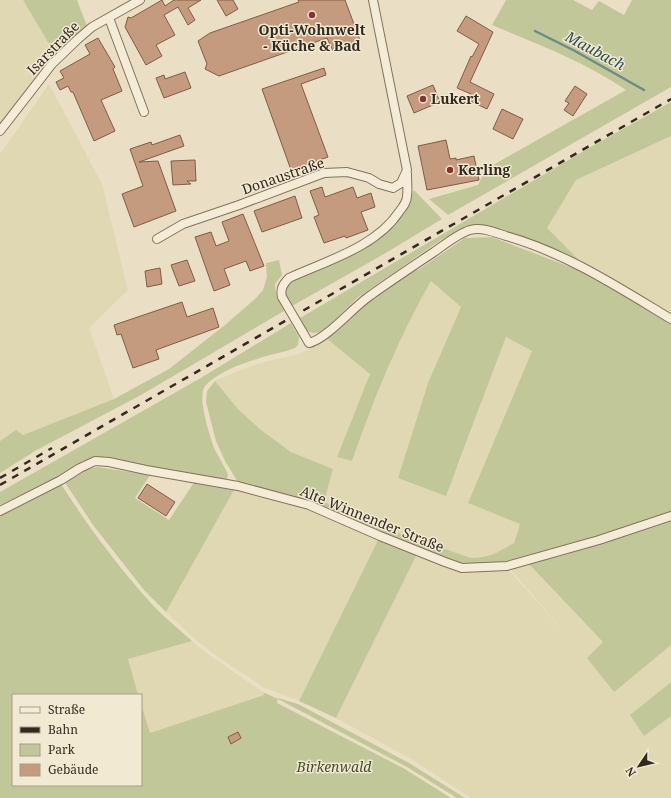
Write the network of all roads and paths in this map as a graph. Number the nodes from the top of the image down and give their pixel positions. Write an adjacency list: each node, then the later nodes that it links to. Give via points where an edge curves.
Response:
1 (140, 0): 3 (street, Isarstraße)
2 (372, 0): 6 (street)
3 (109, 18): 4 (street); 5 (street, Isarstraße, via 92,27 58,58)
4 (144, 112)
5 (0, 131)
6 (407, 170): 7 (street, Donaustraße, via 401,183 393,188 347,172 324,173 183,224); 8 (street, bridge, via 407,197 395,219 373,239 284,282 281,288 282,298 309,343 325,335 362,301 445,244 467,231 479,229 524,241 562,256)
7 (157, 239)
8 (671, 319)
9 (0, 511): 10 (street, Alte Winnender Straße, via 85,465 95,461 109,462 238,486 309,505 386,539 462,568 507,566)
10 (671, 516)

